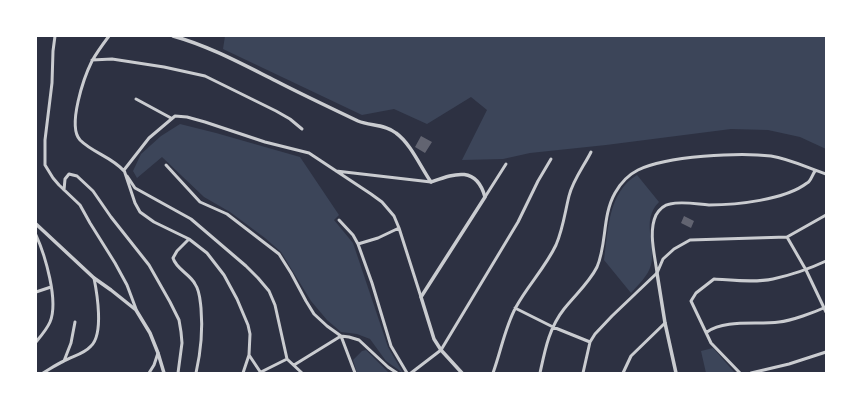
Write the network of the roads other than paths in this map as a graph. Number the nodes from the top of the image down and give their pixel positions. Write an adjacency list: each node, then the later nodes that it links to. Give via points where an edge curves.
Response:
1 (55, 36): 17 (street, via 44,160 47,169)
2 (109, 36): 4 (street)
3 (173, 36): 16 (street, via 216,51 360,122 386,127 395,132 405,141)
4 (92, 60): 7 (street, via 112,59 205,76 276,111); 12 (street, via 76,109 75,130 77,136 88,147)
5 (136, 99): 6 (street)
6 (171, 118): 12 (street, via 149,138); 13 (street, via 187,117 309,153)
7 (302, 129)
8 (592, 152): 34 (street, via 570,194 556,244 542,270)
9 (551, 159): 44 (street, via 518,222)
10 (506, 164): 18 (street)
11 (166, 166): 41 (street, via 200,202 227,214 279,254 314,314)
12 (124, 170): 25 (street, via 140,212 154,222); 48 (street, via 135,188 191,219 258,278 269,291 275,305)
13 (334, 170): 16 (street); 22 (street, via 382,202 394,216)
14 (815, 171): 15 (street); 29 (street, via 804,185 761,200 740,204 666,205 654,220 652,240); 39 (street, via 789,160 751,154 694,158 651,165 637,170 621,184 610,204 597,267)
15 (826, 174)
16 (431, 182): 18 (street, via 452,175 465,175 479,183)
17 (64, 190): 36 (street, via 80,204 127,285); 54 (street, via 65,179 69,174 84,182 149,265 179,321 182,343)
18 (485, 197): 33 (street)
19 (826, 215): 24 (street)
20 (339, 220): 26 (street)
21 (36, 224): 30 (street)
22 (399, 228): 26 (street); 33 (street)
23 (36, 235): 31 (street)
24 (787, 237): 28 (street); 29 (street, via 690,240 674,249 663,260)
25 (189, 239): 47 (street, via 207,253 234,293 249,330); 55 (street, via 173,258 193,280 200,295 202,331)
26 (358, 244): 61 (street, via 391,346)
27 (826, 261): 28 (street)
28 (806, 270): 35 (street); 40 (street, via 772,279 714,279 696,293 691,301)
29 (657, 273): 38 (street); 43 (street, via 594,334)
30 (94, 278): 36 (street); 49 (street, via 98,316 95,341 84,352)
31 (51, 287): 32 (street); 42 (street, via 50,321)
32 (36, 292)
33 (421, 298): 44 (street, via 433,337)
34 (515, 308): 39 (street); 64 (street)
35 (826, 309): 40 (street, via 780,322 723,325 711,328)
36 (136, 310): 46 (street)
37 (75, 322): 49 (street)
38 (665, 323): 67 (street, via 631,356); 68 (street)
39 (553, 327): 43 (street); 65 (street, via 544,351)
40 (707, 332): 69 (street, via 716,349)
41 (341, 336): 50 (street); 59 (street); 60 (street, via 359,340)
42 (36, 342)
43 (590, 342): 66 (street)
44 (441, 350): 62 (street); 63 (street)
45 (826, 352): 70 (street)
46 (158, 353): 52 (street); 53 (street)
47 (249, 355): 56 (street); 57 (street)
48 (287, 359): 50 (street); 57 (street)
49 (64, 361): 51 (street)
50 (294, 365): 58 (street)
51 (43, 373)
52 (149, 373)
53 (164, 373)
54 (178, 373)
55 (196, 373)
56 (243, 373)
57 (261, 373)
58 (302, 373)
59 (355, 373)
60 (397, 373)
61 (407, 373)
62 (411, 373)
63 (462, 373)
64 (493, 373)
65 (540, 373)
66 (583, 373)
67 (623, 373)
68 (676, 373)
69 (740, 373)
70 (751, 373)

